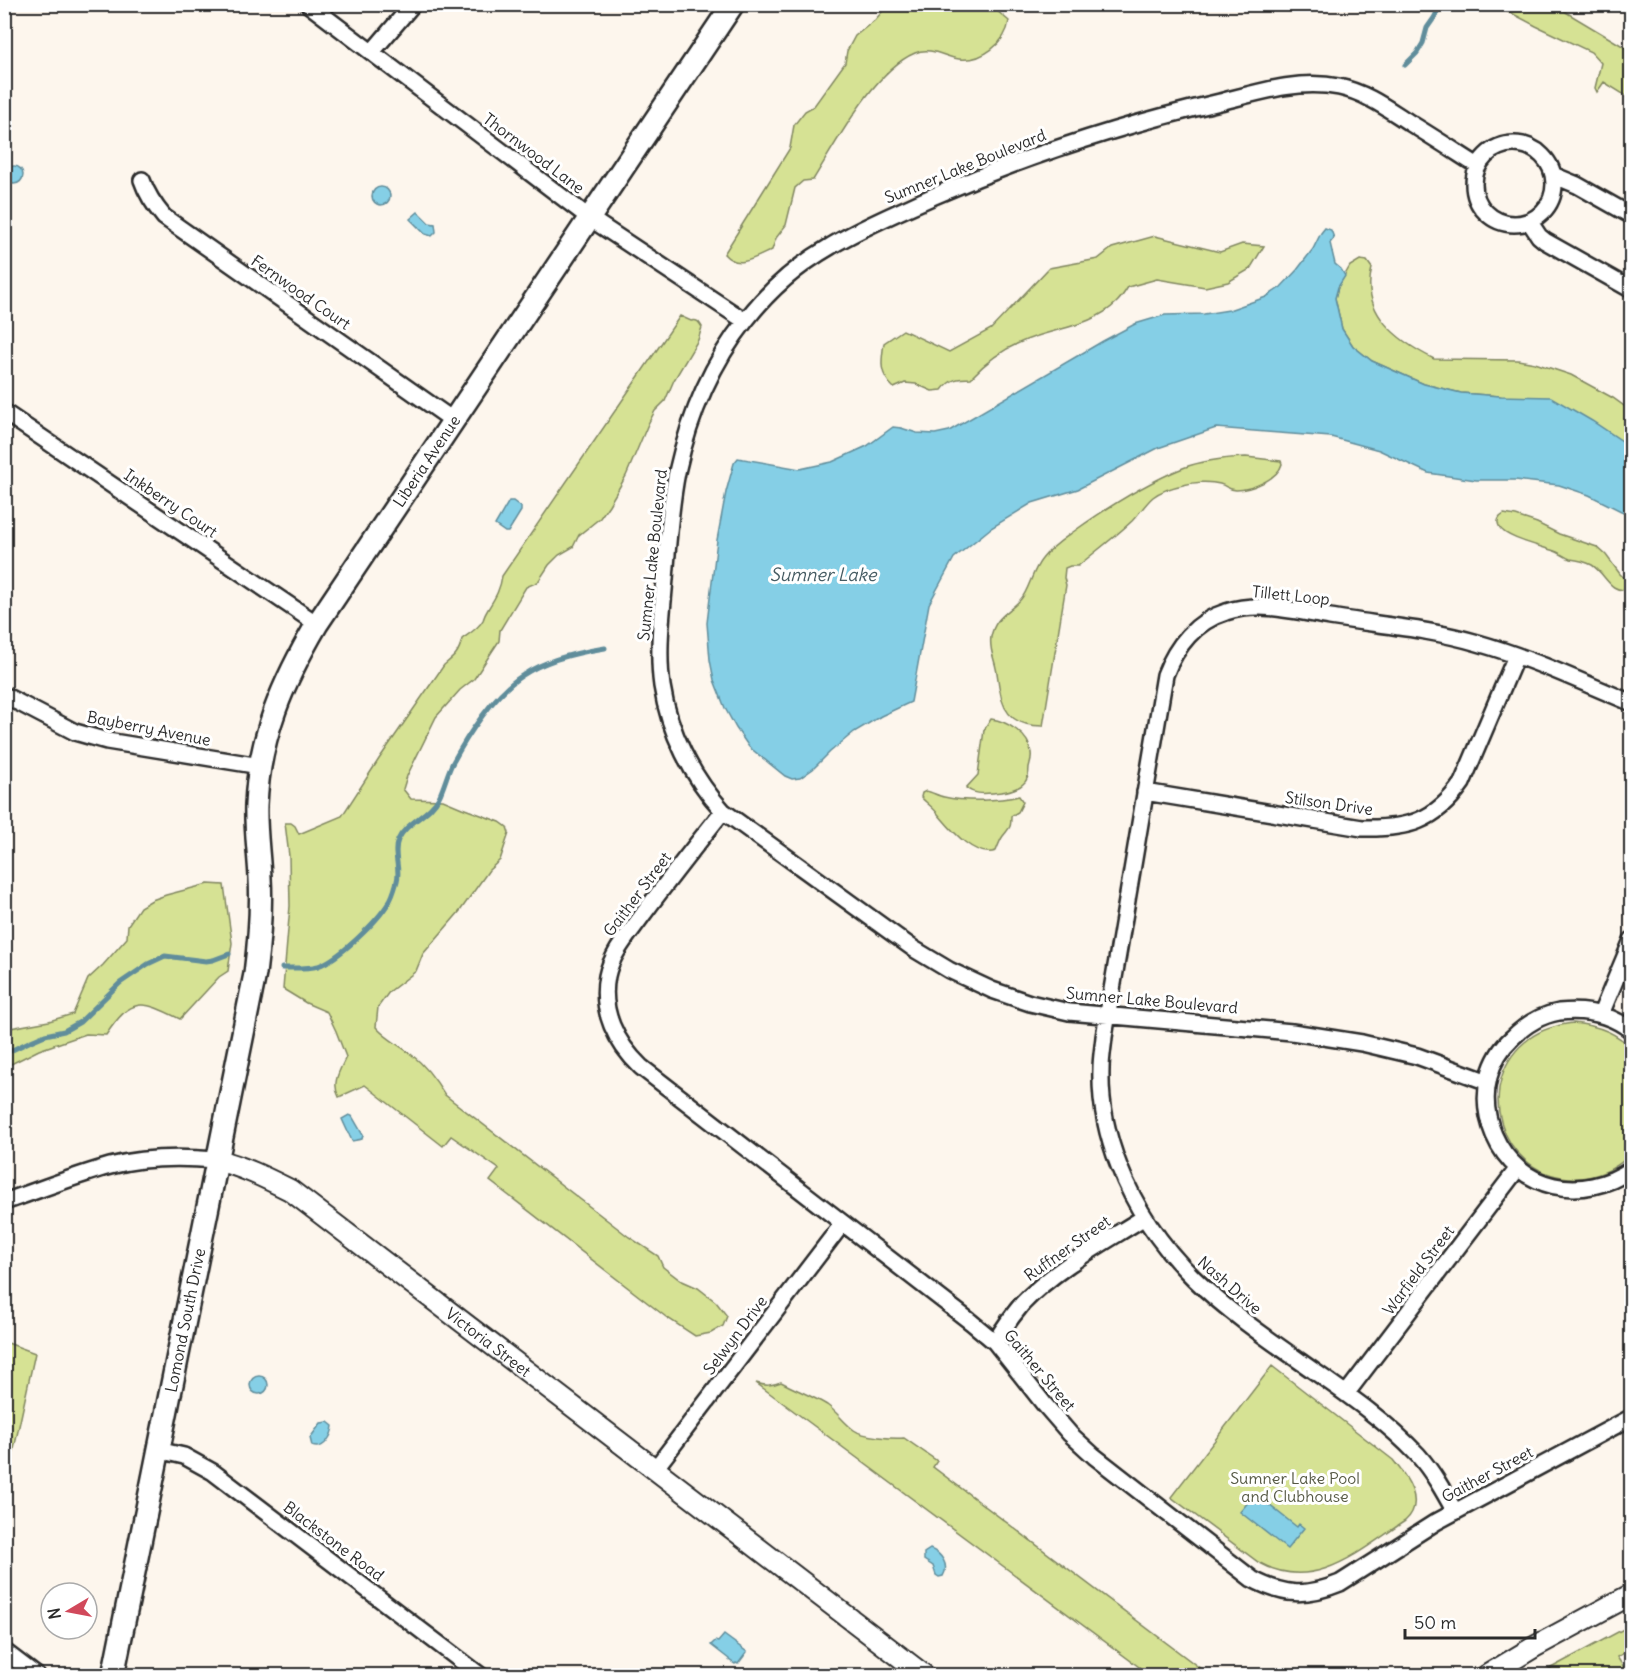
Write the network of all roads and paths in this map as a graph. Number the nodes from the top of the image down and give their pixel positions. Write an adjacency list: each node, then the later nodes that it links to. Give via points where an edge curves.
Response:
1 (308, 4): 4 (street, Thornwood Lane)
2 (413, 4): 4 (street)
3 (733, 4): 9 (main road, Liberia Avenue)
4 (372, 52): 9 (street, Thornwood Lane)
5 (1478, 166): 6 (street, via 1497,148 1520,145 1541,155); 10 (street, via 1476,196 1487,214 1507,223); 12 (street, Sumner Lake Boulevard, via 1364,94 1337,86 1291,85 1132,124 970,180 829,247 775,287)
6 (1553, 175): 8 (street); 10 (street, via 1554,187 1547,207)
7 (142, 180): 14 (street, Fernwood Court, via 153,205 164,217)
8 (1632, 216)
9 (591, 219): 12 (street, Thornwood Lane); 14 (main road, Liberia Avenue)
10 (1528, 221): 11 (street, via 1545,241)
11 (1632, 290)
12 (745, 321): 21 (street, Sumner Lake Boulevard, via 706,384 677,472 660,652 670,720 699,781)
13 (4, 412): 15 (street, Inkberry Court)
14 (454, 421): 15 (main road, Liberia Avenue)
15 (317, 624): 19 (main road, Liberia Avenue, via 277,704)
16 (1516, 656): 18 (street, Tillett Loop); 20 (street, Stilson Drive, via 1462,783 1430,816 1408,825 1362,828); 20 (street, Tillett Loop, via 1450,636 1283,609 1255,607 1224,612 1191,632 1171,659)
17 (4, 695): 19 (street, Bayberry Avenue, via 75,732 107,741)
18 (1632, 703)
19 (260, 766): 23 (main road, Liberia Avenue, via 256,815 261,918)
20 (1145, 792): 25 (street, Tillett Loop)
21 (723, 811): 25 (street, Sumner Lake Boulevard, via 914,950 949,970 1030,1003); 33 (street, Gaither Street, via 618,948 607,977 610,1022 623,1048 641,1067)
22 (1632, 940): 24 (street)
23 (256, 964): 28 (main road, Lomond South Drive)
24 (1601, 1014): 26 (street); 27 (street, via 1554,1013 1529,1024 1502,1049)
25 (1108, 1016): 27 (street, Sumner Lake Boulevard, via 1292,1032 1362,1043 1417,1056); 32 (street, Nash Drive, via 1101,1069 1106,1127 1127,1188)
26 (1632, 1031)
27 (1488, 1082): 29 (street, via 1490,1125 1498,1144)
28 (216, 1160): 31 (street, Victoria Street, via 171,1158 111,1166); 37 (main road, Lomond South Drive); 38 (street, Victoria Street, via 261,1175 290,1191)
29 (1518, 1168): 30 (street, via 1535,1179 1569,1189 1606,1183); 35 (street, Warfield Street)
30 (1632, 1169)
31 (4, 1202)
32 (1143, 1218): 34 (street, Ruffner Street, via 1045,1282 1022,1304); 35 (street, Nash Drive, via 1158,1240 1218,1301)
33 (843, 1223): 34 (street, Gaither Street); 38 (street, Selwyn Drive)
34 (995, 1342): 39 (street, Gaither Street, via 1050,1412 1094,1456 1268,1588 1305,1594 1323,1590)
35 (1346, 1394): 39 (street, Nash Drive, via 1382,1420 1420,1457)
36 (1632, 1417): 39 (street, Gaither Street)
37 (158, 1450): 43 (main road, Lomond South Drive); 44 (street, Blackstone Road, via 184,1456 213,1472)
38 (655, 1469): 45 (street, Victoria Street)
39 (1455, 1512)
40 (1632, 1594): 46 (street)
41 (4, 1651): 42 (street)
42 (37, 1676)
43 (113, 1676)
44 (481, 1676)
45 (925, 1676)
46 (1486, 1676)

